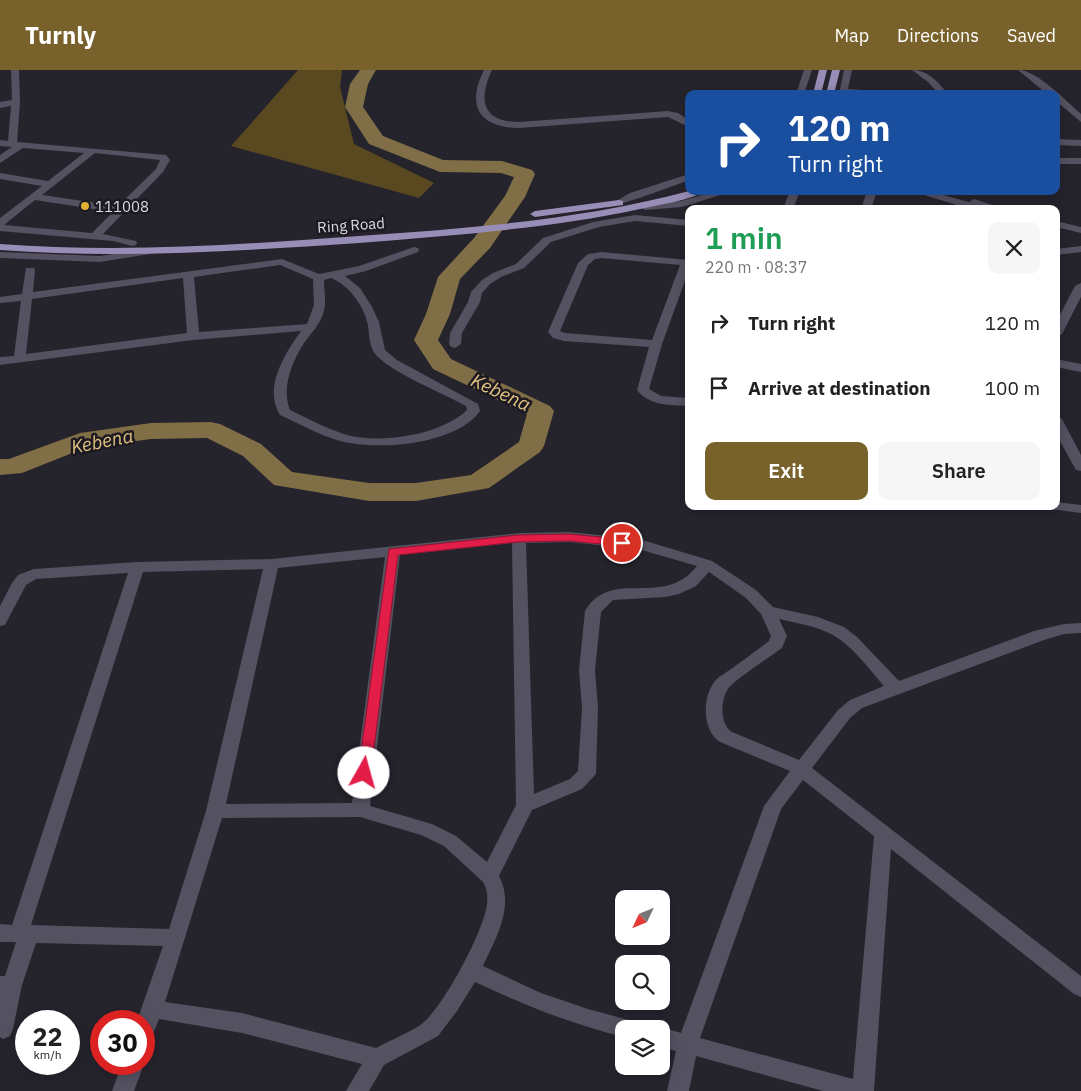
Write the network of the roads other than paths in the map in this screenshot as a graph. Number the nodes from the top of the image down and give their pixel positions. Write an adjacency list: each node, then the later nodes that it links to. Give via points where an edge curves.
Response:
1 (15, 70): 15 (street)
2 (488, 70): 19 (street, via 479,103 482,110 501,124 520,126 668,114)
3 (808, 70): 9 (street)
4 (823, 70): 10 (highway)
5 (836, 70): 11 (highway)
6 (848, 70): 12 (street)
7 (916, 70): 13 (street)
8 (1022, 70): 14 (street)
9 (801, 90)
10 (818, 90)
11 (831, 90)
12 (844, 90)
13 (940, 90)
14 (1048, 90)
15 (16, 102): 17 (street); 23 (street)
16 (1061, 104): 18 (street)
17 (0, 105)
18 (1081, 119)
19 (685, 121)
20 (1060, 142): 22 (street)
21 (0, 143): 23 (street)
22 (1081, 144)
23 (16, 145): 24 (street); 25 (street)
24 (92, 151): 30 (street); 41 (street, via 151,155 165,160 160,170)
25 (0, 160)
26 (1060, 161): 27 (street)
27 (1081, 161)
28 (0, 176): 30 (street)
29 (685, 178): 37 (street)
30 (51, 184): 36 (street)
31 (685, 186): 37 (highway, Ring Road)
32 (686, 195): 40 (highway, Ring Road)
33 (714, 195): 40 (street, via 682,204)
34 (924, 195): 38 (street)
35 (948, 195): 39 (street)
36 (34, 197): 41 (street); 42 (street)
37 (618, 203): 50 (highway, Ring Road)
38 (942, 204)
39 (985, 205)
40 (645, 207): 50 (highway, Ring Road, via 587,218 498,228)
41 (122, 210): 48 (street)
42 (1, 223): 48 (street, via 53,233)
43 (685, 223): 71 (street, via 635,218 597,224 547,240 520,266 497,275 481,287 456,333)
44 (1060, 225): 46 (street)
45 (1060, 229): 47 (street)
46 (1081, 230)
47 (1081, 234)
48 (95, 236): 51 (street)
49 (0, 237): 51 (highway, Ring Road)
50 (280, 240): 51 (highway, Ring Road); 55 (highway, Ring Road)
51 (132, 243)
52 (0, 247): 55 (highway, Ring Road)
53 (414, 250): 62 (street, via 362,269)
54 (1081, 250): 56 (street)
55 (146, 252): 57 (street, via 100,259)
56 (1060, 252)
57 (0, 255)
58 (685, 263): 72 (street, via 592,256 583,263 554,332 564,337)
59 (30, 270): 65 (street)
60 (685, 271): 72 (street)
61 (188, 274): 63 (street, via 282,262); 65 (street); 70 (street)
62 (332, 275): 63 (street); 69 (street, via 351,283 356,290 373,322 380,352 392,363 472,404 474,411 462,422 419,438 373,442 336,435 285,412 279,394 295,348)
63 (318, 277): 69 (street, via 320,307)
64 (1081, 286): 67 (street)
65 (26, 296): 66 (street); 73 (street)
66 (0, 300)
67 (1076, 304): 68 (street)
68 (1060, 315)
69 (311, 327): 70 (street)
70 (192, 336): 73 (street)
71 (455, 344)
72 (656, 344): 77 (street, via 643,390 647,396)
73 (20, 358): 74 (street)
74 (0, 361)
75 (1060, 364): 76 (street)
76 (1081, 368)
77 (685, 402)
78 (1060, 437): 79 (street)
79 (1081, 467)
80 (1060, 506): 81 (street)
81 (1081, 509)
82 (518, 538): 83 (street); 85 (street, via 569,537 639,544); 92 (street)
83 (393, 552): 84 (street); 93 (street)
84 (272, 564): 86 (street); 94 (street)
85 (707, 564): 87 (street, via 751,594); 92 (street, via 697,579 675,592 607,597 593,611 587,670 590,708 587,774 576,784)
86 (137, 567): 88 (street, via 34,574 20,583); 97 (street)
87 (768, 611): 90 (street, via 813,621 838,631); 91 (street, via 779,636 776,644 721,685 715,722 717,731 726,737)
88 (0, 621)
89 (1081, 628): 90 (street, via 1040,635)
90 (896, 688): 91 (street, via 856,704 844,714)
91 (802, 769): 95 (street); 106 (street, via 773,806)
92 (525, 805): 96 (street)
93 (360, 810): 94 (street); 96 (street, via 426,828 450,841)
94 (215, 811): 98 (street)
95 (883, 833): 101 (street); 112 (street)
96 (490, 876): 99 (street, via 496,888 497,904)
97 (16, 933): 98 (street); 100 (street)
98 (176, 938): 102 (street)
99 (471, 970): 103 (street, via 535,1000); 107 (street, via 431,1029)
100 (6, 985): 104 (street)
101 (1081, 988)
102 (152, 1009): 107 (street, via 242,1023)
103 (615, 1026)
104 (2, 1029)
105 (670, 1039): 106 (street)
106 (688, 1043): 111 (street); 112 (street)
107 (377, 1058): 110 (street)
108 (128, 1075): 109 (street)
109 (123, 1091)
110 (358, 1091)
111 (678, 1091)
112 (862, 1091)

